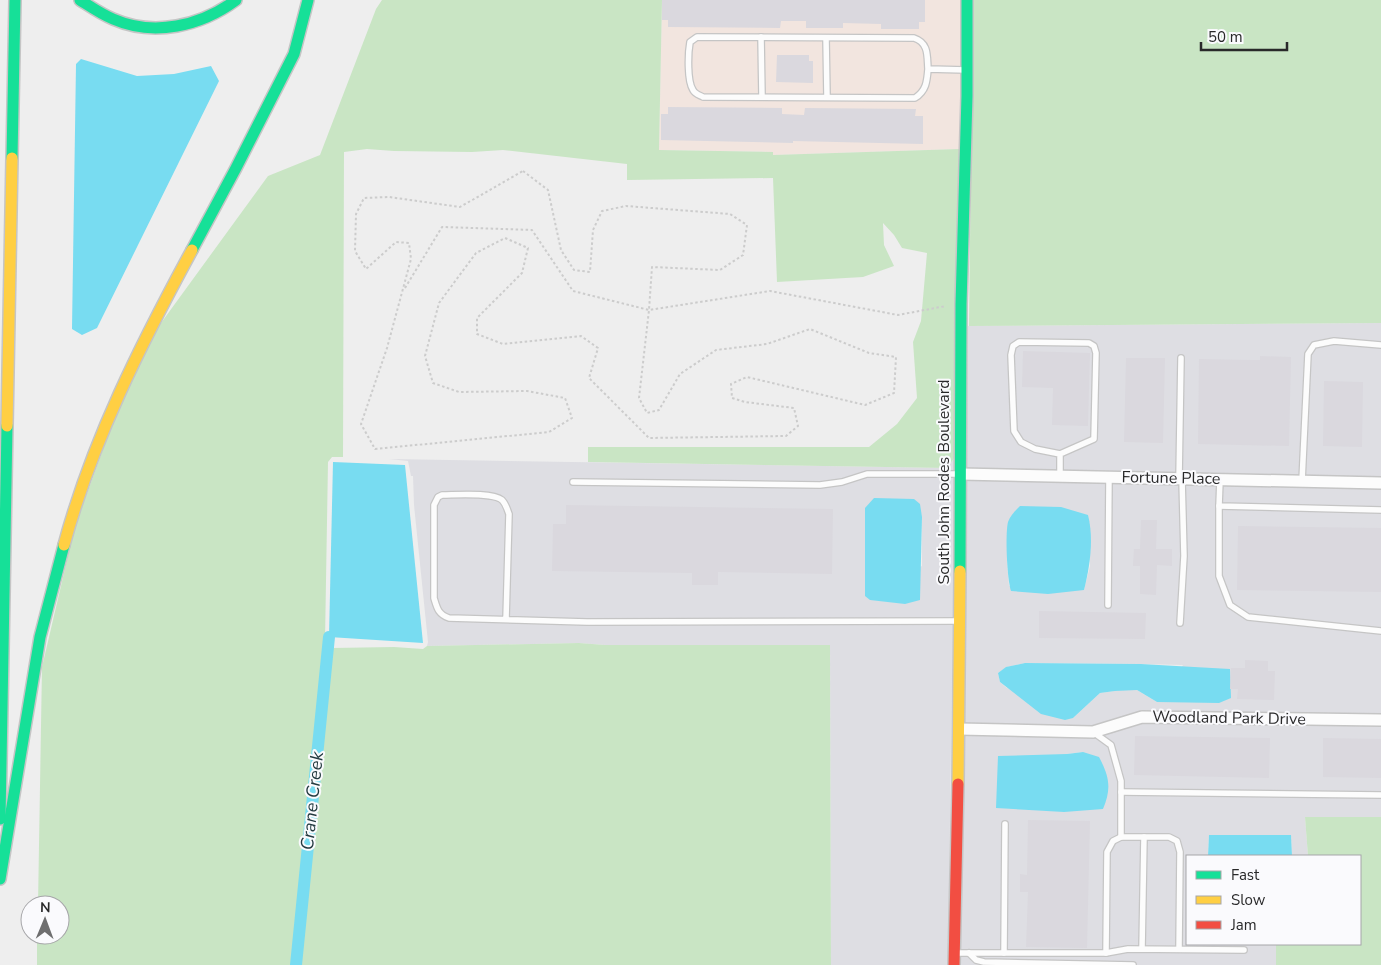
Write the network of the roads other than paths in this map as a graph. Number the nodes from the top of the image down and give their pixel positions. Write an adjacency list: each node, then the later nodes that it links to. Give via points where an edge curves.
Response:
1 (15, 0): 35 (main road)
2 (80, 0): 3 (main road, via 96,12 117,21 159,28 187,25 209,18)
3 (236, 0)
4 (308, 0): 39 (main road, via 294,54 148,330 112,411 70,524 40,638)
5 (967, 0): 9 (main road, South John Rodes Boulevard)
6 (761, 38): 7 (lane); 10 (lane); 10 (lane, via 697,37 690,42 688,50 690,85 694,92 703,97)
7 (826, 38): 8 (lane, via 921,40 926,46); 11 (lane)
8 (928, 69): 9 (lane); 11 (lane, via 924,90 914,98)
9 (966, 70): 15 (main road, South John Rodes Boulevard)
10 (762, 97): 11 (lane)
11 (827, 97)
12 (1381, 345): 20 (lane, via 1334,342 1314,345 1308,354)
13 (1181, 358): 18 (lane)
14 (1060, 454): 14 (lane, via 1094,439 1094,346 1019,342 1013,346 1011,354 1014,431 1021,442 1035,449); 16 (lane)
15 (961, 474): 16 (street, Fortune Place); 21 (lane, via 867,474 820,485); 27 (main road, South John Rodes Boulevard)
16 (1060, 476): 17 (street, Fortune Place)
17 (1109, 477): 18 (street, Fortune Place); 25 (lane)
18 (1180, 479): 19 (street, Fortune Place); 28 (lane, via 1184,556)
19 (1220, 479): 20 (street, Fortune Place); 23 (lane)
20 (1302, 481): 22 (street, Fortune Place)
21 (573, 482)
22 (1381, 483)
23 (1219, 506): 24 (lane); 29 (lane, via 1219,576 1230,605 1248,617)
24 (1381, 510)
25 (1108, 605)
26 (506, 619): 26 (lane, via 448,618 437,609 434,598 434,505 438,497 489,496 500,499 506,506 509,514); 27 (lane, via 587,622)
27 (960, 621): 31 (main road, South John Rodes Boulevard)
28 (1180, 623)
29 (1381, 631)
30 (1381, 720): 32 (street, Woodland Park Drive, via 1142,717)
31 (959, 729): 32 (street, Woodland Park Drive); 43 (main road, South John Rodes Boulevard)
32 (1093, 732): 33 (lane, via 1111,745)
33 (1121, 792): 34 (lane); 37 (lane)
34 (1381, 795)
35 (0, 824)
36 (1005, 824): 45 (lane)
37 (1122, 837): 38 (lane); 46 (lane, via 1107,852)
38 (1144, 837): 40 (lane); 41 (lane, via 1177,841 1180,852)
39 (0, 879)
40 (1142, 949): 41 (lane); 46 (lane)
41 (1179, 950): 42 (lane)
42 (1244, 950)
43 (954, 953): 44 (lane); 47 (main road, South John Rodes Boulevard)
44 (968, 953): 45 (lane); 48 (lane, via 984,962)
45 (1004, 953): 46 (lane)
46 (1106, 953)
47 (954, 965)
48 (1133, 965)

